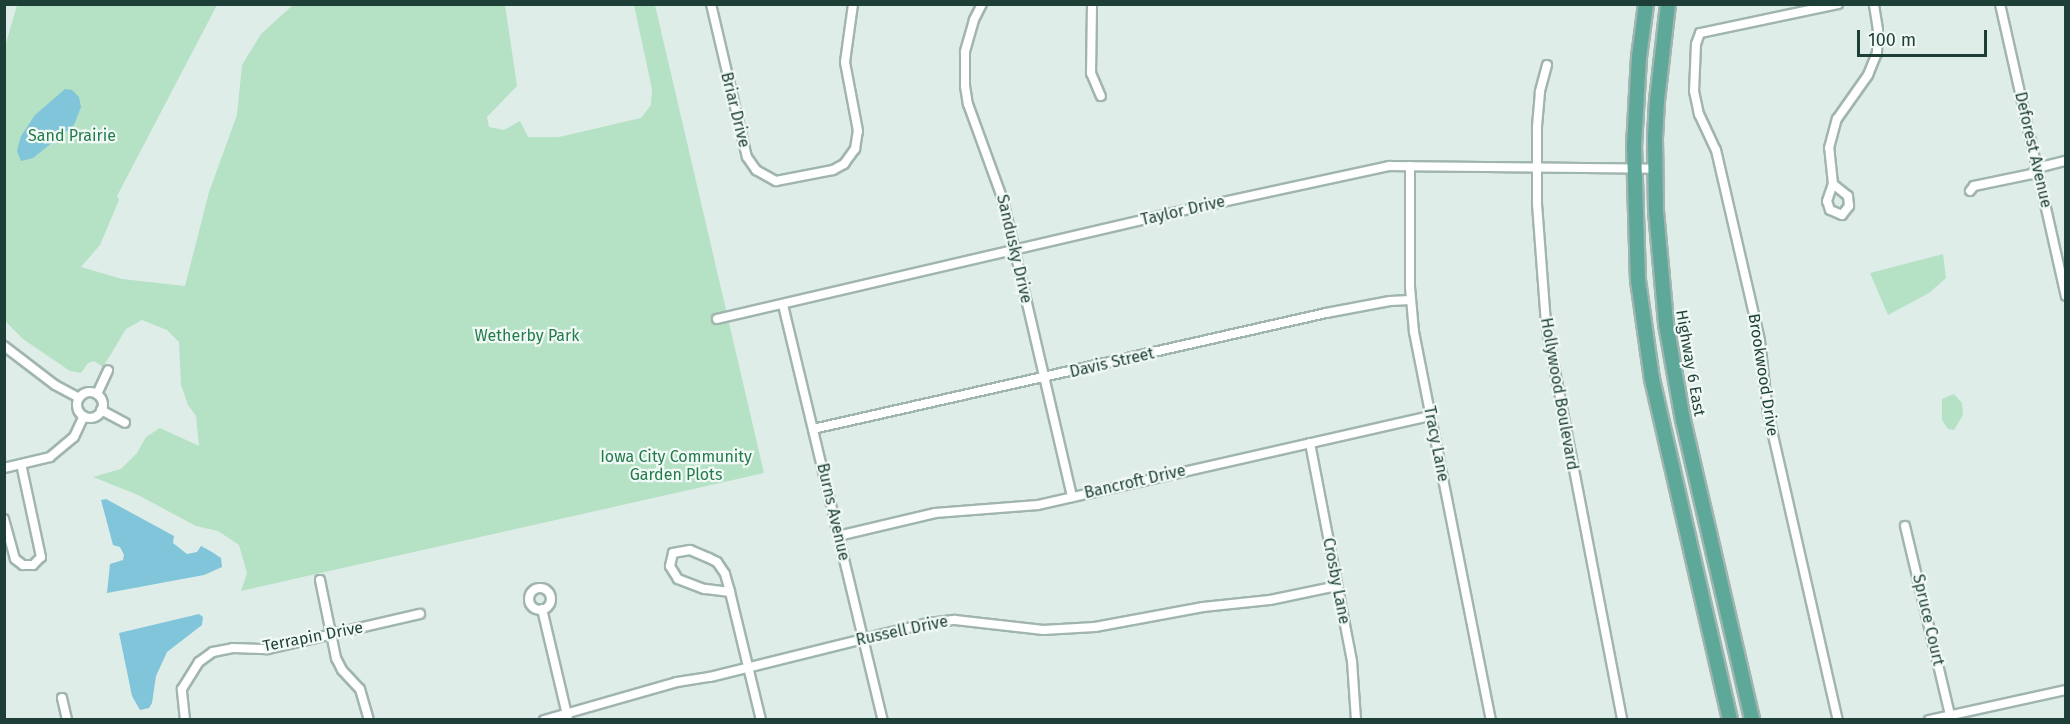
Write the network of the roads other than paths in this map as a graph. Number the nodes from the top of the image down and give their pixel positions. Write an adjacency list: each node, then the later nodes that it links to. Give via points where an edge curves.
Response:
1 (711, 4): 2 (street, Briar Drive, via 747,157 756,170 776,181 833,170 844,164 855,148 858,131 845,62)
2 (853, 4)
3 (982, 4): 20 (street, Sandusky Drive, via 968,37 965,86 996,177)
4 (1092, 4): 11 (street, via 1091,73)
5 (1646, 4): 16 (main road, via 1637,78)
6 (1668, 4): 17 (main road, Highway 6 East, via 1657,100)
7 (1838, 4): 66 (street, Brookwood Drive, via 1700,33 1696,44 1696,107 1716,150 1760,341 1768,413)
8 (1874, 4): 18 (street, via 1877,53 1868,75 1837,119 1829,148)
9 (2000, 4): 15 (street, Deforest Avenue)
10 (1547, 65): 14 (street, Hollywood Boulevard, via 1540,92)
11 (1101, 96)
12 (2066, 162): 15 (street)
13 (1410, 166): 14 (street, Taylor Drive); 20 (street, Taylor Drive, via 1389,166); 23 (street, Tracy Lane)
14 (1537, 167): 16 (street, Taylor Drive); 63 (street, Hollywood Boulevard, via 1546,324)
15 (2037, 168): 19 (street, via 2032,174 1974,186); 21 (street, Deforest Avenue)
16 (1634, 169): 17 (street, Taylor Drive); 64 (main road, via 1638,280 1652,379)
17 (1655, 170): 65 (main road, Highway 6 East, via 1660,276 1674,372)
18 (1833, 184)
19 (1970, 191)
20 (1015, 251): 24 (street, Taylor Drive); 28 (street, Sandusky Drive)
21 (2064, 280): 22 (street, Deforest Avenue)
22 (2066, 296)
23 (1411, 300): 28 (street, Davis Street, via 1337,311); 33 (street, Tracy Lane)
24 (783, 305): 25 (street, Taylor Drive); 35 (street, Burns Avenue)
25 (717, 319)
26 (4, 346): 30 (street, via 55,386)
27 (108, 370): 29 (street)
28 (1044, 378): 35 (street, Davis Street); 39 (street, Sandusky Drive)
29 (97, 394): 30 (street, via 84,393); 31 (street)
30 (79, 398): 32 (street, via 79,411)
31 (101, 410): 32 (street, via 90,418); 34 (street)
32 (84, 416): 37 (street, via 74,437 50,457)
33 (1431, 416): 36 (street, Bancroft Drive); 62 (street, Tracy Lane)
34 (125, 423)
35 (813, 429): 42 (street, Burns Avenue)
36 (1310, 443): 39 (street, Bancroft Drive); 44 (street, Crosby Lane)
37 (21, 464): 38 (street); 40 (street, via 40,556 33,565 23,565 15,559)
38 (4, 468)
39 (1072, 497): 42 (street, Bancroft Drive, via 1027,507 935,513)
40 (4, 519)
41 (1905, 526): 53 (street, Spruce Court)
42 (838, 536): 49 (street, Burns Avenue)
43 (320, 580): 48 (street)
44 (1338, 586): 49 (street, Russell Drive, via 1095,627 1043,630 955,620); 61 (street, Crosby Lane, via 1352,661)
45 (730, 592): 45 (street, via 704,589 678,579 670,566 674,552 690,550 717,562); 50 (street)
46 (542, 609): 54 (street)
47 (420, 614): 48 (street, Terrapin Drive)
48 (330, 636): 56 (street, Terrapin Drive, via 268,649 213,652 199,662 182,689); 57 (street, via 339,664 360,688)
49 (863, 639): 50 (street, Russell Drive); 60 (street, Burns Avenue)
50 (748, 668): 54 (street, Russell Drive, via 677,681); 59 (street)
51 (2066, 690): 53 (street)
52 (62, 698): 55 (street)
53 (1950, 715): 67 (street)
54 (568, 717): 58 (street, Russell Drive)
55 (67, 720)
56 (184, 720)
57 (369, 720)
58 (544, 720)
59 (760, 720)
60 (883, 720)
61 (1356, 720)
62 (1491, 720)
63 (1622, 720)
64 (1730, 720)
65 (1752, 720)
66 (1838, 720)
67 (1929, 720)

